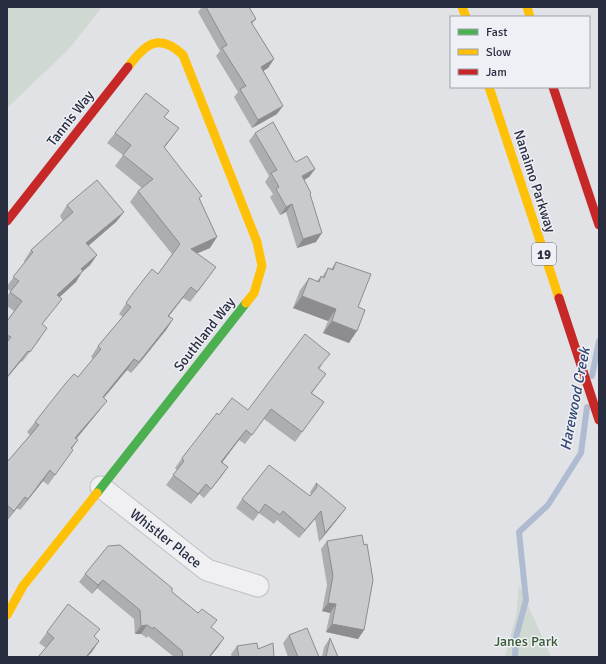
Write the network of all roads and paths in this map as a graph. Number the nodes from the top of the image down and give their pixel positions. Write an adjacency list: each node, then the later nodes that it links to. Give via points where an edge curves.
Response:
1 (162, 41): 4 (main road, Tannis Way, via 151,44 137,55); 7 (main road, Southland Way, via 173,44 183,55 257,242 262,266 254,293)
2 (489, 88): 6 (main road, Nanaimo Parkway / 19)
3 (553, 88): 5 (main road)
4 (7, 221)
5 (599, 224)
6 (599, 420)
7 (101, 487): 8 (street, Whistler Place, via 207,570); 9 (main road, Southland Way, via 23,586)
8 (258, 586)
9 (7, 615)

